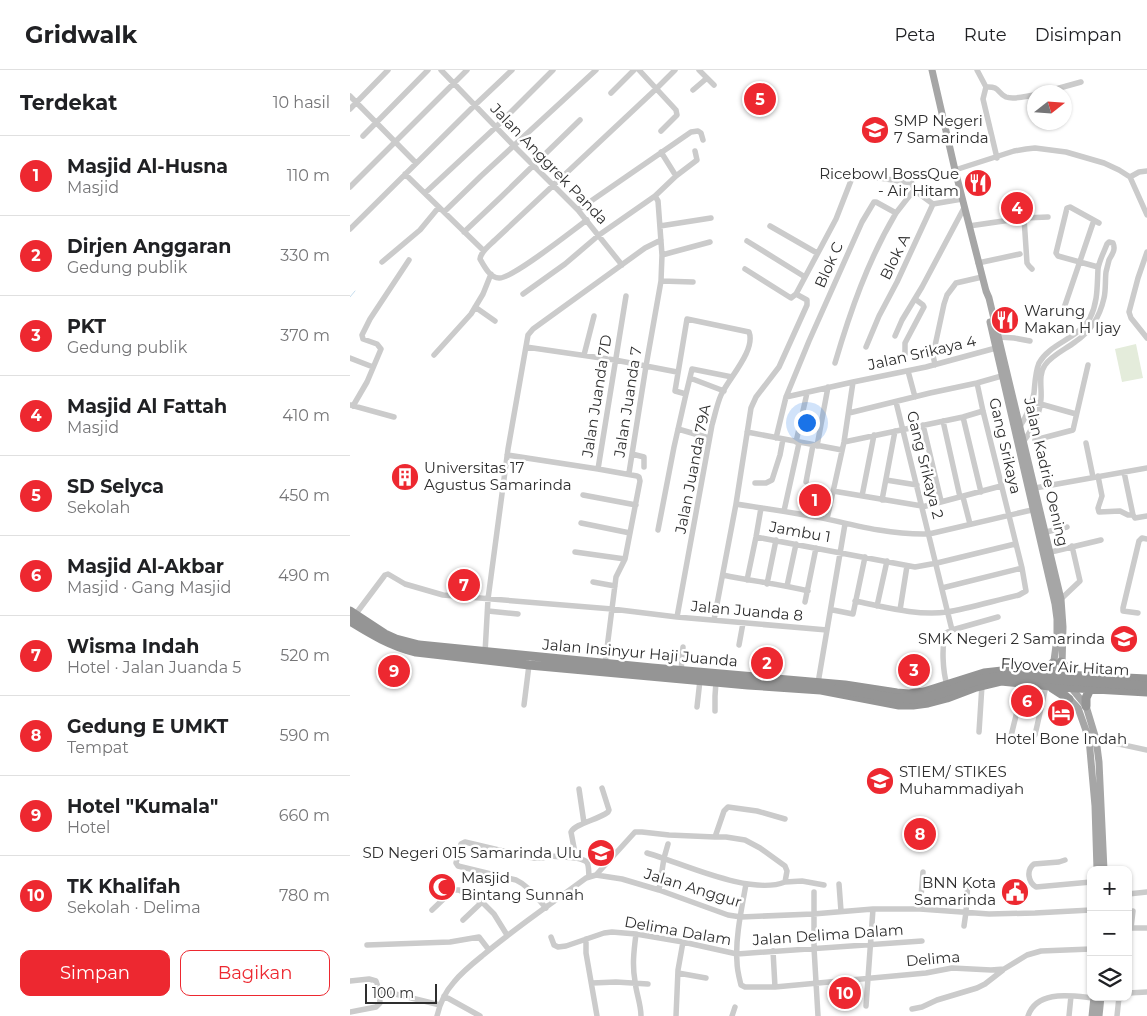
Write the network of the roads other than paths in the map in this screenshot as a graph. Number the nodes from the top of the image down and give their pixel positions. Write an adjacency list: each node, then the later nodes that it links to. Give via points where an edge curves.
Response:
1 (388, 70): 25 (street)
2 (428, 70): 29 (street)
3 (442, 70): 15 (street, Jalan Anggrek Panda)
4 (467, 70): 15 (street)
5 (512, 70): 26 (street)
6 (553, 70): 30 (street)
7 (596, 70): 35 (street)
8 (634, 70): 22 (street)
9 (639, 70): 20 (street)
10 (675, 70): 20 (street)
11 (699, 70): 14 (street)
12 (932, 70): 41 (main road, Jalan Kadrie Oening)
13 (977, 70): 19 (street)
14 (707, 78): 17 (street); 21 (street)
15 (454, 82): 26 (street, Jalan Anggrek Panda); 34 (street)
16 (1080, 82): 18 (street)
17 (714, 85)
18 (1070, 85)
19 (986, 87): 24 (street, via 996,88 1009,98); 38 (street, via 983,99)
20 (656, 89): 31 (street, via 677,113); 46 (street)
21 (693, 90)
22 (611, 93)
23 (350, 96): 25 (street)
24 (1027, 96)
25 (356, 103): 27 (street); 29 (street)
26 (475, 105): 30 (street, Jalan Anggrek Panda); 39 (street)
27 (350, 109)
28 (580, 120): 40 (street)
29 (376, 122): 32 (street); 34 (street)
30 (496, 127): 35 (street, Jalan Anggrek Panda); 49 (street)
31 (661, 131)
32 (363, 136)
33 (703, 140): 37 (street, via 701,133 691,132)
34 (395, 142): 39 (street); 47 (street)
35 (514, 146): 40 (street, Jalan Anggrek Panda); 56 (street)
36 (695, 151): 44 (street, via 697,160)
37 (661, 152): 44 (street); 55 (street)
38 (997, 158): 41 (street); 45 (street, via 1026,149 1066,152 1104,163)
39 (416, 163): 43 (street)
40 (534, 166): 46 (street, Jalan Anggrek Panda); 67 (street)
41 (955, 170): 51 (main road, Jalan Kadrie Oening)
42 (1147, 171): 45 (street)
43 (405, 174): 49 (street); 66 (street)
44 (676, 176): 50 (street)
45 (1130, 177): 58 (street)
46 (554, 186): 55 (street, Jalan Anggrek Panda); 74 (street)
47 (350, 187)
48 (914, 190): 52 (street); 57 (street); 73 (street, via 912,183 854,176)
49 (425, 193): 53 (street)
50 (655, 196): 63 (street, Jalan Juanda 7); 68 (street)
51 (962, 199): 52 (street); 54 (main road, Jalan Kadrie Oening)
52 (934, 204): 104 (street, Blok A)
53 (439, 207): 56 (street); 78 (street, via 420,230)
54 (964, 208): 65 (main road, Jalan Kadrie Oening); 94 (street)
55 (578, 210): 62 (street, Jalan Anggrek Panda)
56 (444, 212): 67 (street)
57 (896, 214): 111 (street, via 869,265); 127 (street, Blok C, via 876,202 872,203 842,264)
58 (1147, 215)
59 (1048, 217): 61 (street)
60 (711, 218): 63 (street)
61 (1024, 218): 65 (street); 84 (street, via 1027,263)
62 (587, 220): 68 (street, Jalan Anggrek Panda); 85 (street, via 510,275 498,278)
63 (660, 226): 69 (street, Jalan Juanda 7)
64 (770, 226): 73 (street)
65 (969, 226): 80 (main road, Jalan Kadrie Oening)
66 (350, 229)
67 (464, 232): 74 (street)
68 (599, 235): 81 (street, Jalan Anggrek Panda); 91 (street, via 566,264)
69 (661, 240): 76 (street, Jalan Juanda 7); 81 (street, via 647,246)
70 (710, 242): 76 (street)
71 (747, 242): 86 (street)
72 (1147, 252): 101 (street, via 1129,312)
73 (818, 253): 86 (street)
74 (482, 254): 85 (street, via 481,261)
75 (1020, 254): 80 (street)
76 (662, 255): 88 (street, Jalan Juanda 7)
77 (409, 260): 115 (street, via 362,335 381,349)
78 (382, 262)
79 (1079, 262): 79 (street, via 1097,222 1070,207 1056,253); 82 (street); 96 (street)
80 (978, 263): 87 (main road, Jalan Kadrie Oening)
81 (622, 266): 103 (street, via 533,329)
82 (1098, 268): 129 (street, via 1097,293 1090,318 1082,329 1044,356 1037,368); 131 (street, via 1107,244 1113,243 1115,247 1107,271 1107,298 1090,329 1045,365)
83 (745, 269): 92 (street, via 791,298)
84 (1032, 269)
85 (491, 274): 95 (street)
86 (805, 277): 92 (street)
87 (982, 277): 90 (main road, Jalan Kadrie Oening); 112 (street, via 956,283 947,295 933,355)
88 (661, 282): 89 (street); 114 (street, Jalan Juanda 7)
89 (694, 282)
90 (986, 292): 100 (main road, Jalan Kadrie Oening); 105 (main road, Jalan Kadrie Oening)
91 (523, 294)
92 (796, 294): 144 (street, via 807,300 807,305 779,367 753,403)
93 (626, 296): 110 (street, Jalan Juanda 7D)
94 (915, 298): 99 (street); 106 (street, via 924,308 905,343)
95 (475, 307): 98 (street); 107 (street)
96 (1063, 311)
97 (594, 316): 108 (street)
98 (495, 321)
99 (895, 336)
100 (999, 337): 102 (street); 118 (main road, Jalan Kadrie Oening)
101 (1147, 338)
102 (1030, 341)
103 (526, 347): 108 (street); 157 (street)
104 (866, 347)
105 (996, 348): 112 (street, Jalan Srikaya 4); 118 (main road, Jalan Kadrie Oening)
106 (904, 354)
107 (434, 355)
108 (584, 355): 110 (street)
109 (350, 358): 115 (street)
110 (615, 360): 114 (street); 161 (street, Jalan Juanda 7D)
111 (834, 363)
112 (935, 365): 116 (street, Jalan Srikaya 4)
113 (1088, 365): 135 (street)
114 (646, 366): 117 (street); 158 (street, Jalan Juanda 7)
115 (373, 367): 132 (street)
116 (908, 371): 121 (street, Jalan Srikaya 4); 128 (street)
117 (677, 372): 119 (street, Jalan Juanda 79A, via 688,319 750,333 745,358); 126 (street, via 674,390)
118 (1005, 374): 122 (street); 140 (main road, Jalan Kadrie Oening); 145 (main road, Jalan Kadrie Oening)
119 (732, 377): 120 (street, via 692,369); 124 (street, Jalan Juanda 79A)
120 (690, 378): 124 (street); 126 (street)
121 (853, 382): 123 (street, Jalan Srikaya 4); 134 (street)
122 (977, 383): 128 (street); 133 (street, Gang Srikaya)
123 (828, 387): 125 (street, Jalan Srikaya 4); 155 (street)
124 (724, 391): 147 (street, Jalan Juanda 79A)
125 (807, 393): 127 (street, Jalan Srikaya 4); 152 (street)
126 (686, 394): 141 (street)
127 (786, 397): 148 (street)
128 (915, 397): 130 (street)
129 (1032, 401): 131 (street); 140 (street)
130 (896, 402): 134 (street); 142 (street, Gang Srikaya 2)
131 (1040, 404): 135 (street); 151 (street)
132 (352, 405): 136 (street)
133 (983, 411): 137 (street); 169 (street, Gang Srikaya)
134 (849, 413): 153 (street)
135 (1076, 414): 150 (street, via 1073,430)
136 (394, 417)
137 (963, 417): 138 (street); 172 (street)
138 (943, 421): 139 (street); 175 (street)
139 (923, 425): 142 (street); 177 (street)
140 (1020, 427): 145 (street); 151 (main road, Jalan Kadrie Oening)
141 (678, 429): 147 (street); 192 (street)
142 (904, 429): 143 (street); 168 (street, Gang Srikaya 2)
143 (896, 431): 146 (street); 165 (street)
144 (748, 432): 148 (street); 179 (street)
145 (1016, 434): 182 (main road, Jalan Kadrie Oening)
146 (874, 435): 153 (street); 174 (street)
147 (709, 438): 234 (street, Jalan Juanda 79A)
148 (776, 438): 149 (street)
149 (783, 439): 152 (street); 167 (street, via 772,480)
150 (1035, 440)
151 (1024, 441): 170 (main road, Jalan Kadrie Oening)
152 (798, 442): 155 (street); 183 (street)
153 (844, 442): 156 (street)
154 (1086, 443): 164 (street)
155 (815, 445): 156 (street); 166 (street)
156 (842, 450): 171 (street)
157 (507, 452): 161 (street); 221 (street)
158 (632, 454): 159 (street, via 644,457); 163 (street, Jalan Juanda 7)
159 (644, 467)
160 (1147, 468): 162 (street)
161 (598, 469): 163 (street, Jalan Juanda 7D)
162 (1124, 472): 164 (street); 185 (street)
163 (629, 473): 178 (street, Jalan Juanda 7, via 639,478)
164 (1096, 477): 170 (street); 185 (street, via 1102,496 1100,512 1120,511)
165 (886, 480): 168 (street); 176 (street)
166 (806, 482)
167 (755, 483)
168 (917, 485): 180 (street, Gang Srikaya 2)
169 (1001, 486): 172 (street); 184 (street, Gang Srikaya)
170 (1035, 488): 182 (main road, Jalan Kadrie Oening)
171 (833, 491): 174 (street); 187 (street)
172 (981, 492): 175 (street)
173 (583, 495): 178 (street)
174 (862, 496): 176 (street)
175 (962, 497): 177 (street); 190 (street)
176 (882, 500): 180 (street)
177 (942, 501): 180 (street)
178 (636, 504): 194 (street, Jalan Juanda 7)
179 (736, 504): 181 (street); 213 (street)
180 (922, 506): 195 (street, Gang Srikaya 2)
181 (761, 508): 183 (street); 196 (street)
182 (1037, 509): 184 (street); 193 (main road, Jalan Kadrie Oening); 243 (main road, Jalan Kadrie Oening, via 1057,619)
183 (784, 511): 187 (street)
184 (1008, 515): 190 (street); 201 (street, Gang Srikaya)
185 (1133, 515): 186 (street, via 1135,518)
186 (1147, 516)
187 (827, 519): 189 (street)
188 (581, 523): 194 (street)
189 (845, 524): 195 (street, via 914,535); 205 (street)
190 (970, 524): 195 (street)
191 (1067, 527): 193 (street)
192 (658, 530)
193 (1046, 532): 206 (main road, Jalan Kadrie Oening)
194 (630, 533): 208 (street, Jalan Juanda 7)
195 (929, 534): 210 (street, Gang Srikaya 2)
196 (756, 537): 198 (street, Jambu 1); 214 (street)
197 (1147, 539): 231 (street, via 1138,541 1122,608 1123,611)
198 (776, 540): 200 (street, Jambu 1); 216 (street)
199 (1101, 540): 202 (street)
200 (796, 544): 203 (street, Jambu 1); 218 (street)
201 (1015, 544): 210 (street, Jambu 1); 212 (street, Gang Srikaya)
202 (1072, 546): 206 (street); 222 (street, via 1080,580)
203 (816, 548): 205 (street, Jambu 1); 220 (street)
204 (575, 552): 208 (street)
205 (840, 552): 207 (street, Jambu 1); 238 (street)
206 (1051, 552): 222 (main road, Jalan Kadrie Oening)
207 (865, 557): 209 (street, Jambu 1); 223 (street)
208 (625, 559): 217 (street, Jalan Juanda 7)
209 (887, 561): 211 (street, Jambu 1); 225 (street)
210 (936, 563): 211 (street, Jambu 1); 219 (street, Gang Srikaya 2)
211 (907, 566): 228 (street)
212 (1022, 568): 219 (street); 230 (street, Gang Srikaya, via 1024,593)
213 (723, 575): 214 (street); 236 (street)
214 (747, 580): 216 (street)
215 (593, 582): 217 (street)
216 (767, 584): 218 (street)
217 (615, 586): 226 (street, Jalan Juanda 7)
218 (787, 586): 220 (street)
219 (942, 588): 230 (street, Gang Srikaya 2)
220 (808, 591): 224 (street)
221 (488, 598): 226 (street, Jalan Juanda 8); 229 (street); 233 (street, Jalan Juanda 8, via 433,592 406,584 388,574)
222 (1061, 599): 243 (main road, Jalan Kadrie Oening, via 1063,627)
223 (855, 601): 225 (street); 227 (street, via 852,614)
224 (805, 602)
225 (877, 606): 228 (street)
226 (612, 609): 234 (street, Jalan Juanda 8); 244 (street, Jalan Juanda 7)
227 (833, 610)
228 (900, 610): 230 (street)
229 (488, 611): 232 (street); 242 (street)
230 (948, 612): 239 (street, Gang Srikaya 2)
231 (1138, 613)
232 (518, 614)
233 (352, 616): 242 (highway, Jalan Insinyur Haji Juanda, via 405,642); 245 (highway, Jalan Insinyur Haji Juanda, via 382,640 405,650)
234 (677, 617): 236 (street, Jalan Juanda 8)
235 (998, 617): 239 (street)
236 (714, 620): 237 (street, Jalan Juanda 8)
237 (743, 623): 238 (street, Jalan Juanda 8); 240 (street)
238 (827, 630): 256 (street)
239 (952, 630): 254 (street, via 943,639)
240 (739, 644)
241 (683, 647): 246 (street)
242 (485, 652): 244 (highway, Jalan Insinyur Haji Juanda)
243 (1057, 663): 247 (highway); 248 (main road); 249 (main road); 250 (highway)
244 (605, 664): 246 (highway, Jalan Insinyur Haji Juanda)
245 (529, 665): 251 (highway, Jalan Insinyur Haji Juanda); 263 (street)
246 (681, 671): 251 (highway, Jalan Insinyur Haji Juanda)
247 (1042, 673): 248 (highway, Jalan Insinyur Haji Juanda); 254 (highway, Jalan Insinyur Haji Juanda, via 984,673)
248 (1053, 674): 249 (highway, Jalan Insinyur Haji Juanda); 259 (main road)
249 (1063, 675): 250 (highway, Jalan Insinyur Haji Juanda); 260 (main road)
250 (1076, 675): 258 (highway, Jalan Insinyur Haji Juanda)
251 (703, 678): 252 (highway, Jalan Insinyur Haji Juanda); 256 (highway, Jalan Insinyur Haji Juanda); 265 (street)
252 (716, 682): 256 (highway, Jalan Insinyur Haji Juanda); 266 (street)
253 (1024, 683): 255 (highway, Jalan Insinyur Haji Juanda); 257 (highway, Jalan Insinyur Haji Juanda); 269 (street)
254 (947, 685): 256 (highway, Jalan Insinyur Haji Juanda, via 909,694 846,685)
255 (982, 685): 256 (highway, Jalan Insinyur Haji Juanda, via 928,704 913,705 883,702); 267 (street)
256 (821, 686): 258 (highway, Flyover Air Hitam, bridge, via 912,700 1001,676)
257 (1046, 686): 259 (highway, Jalan Insinyur Haji Juanda); 262 (highway); 268 (street)
258 (1145, 686): 261 (highway, Jalan Insinyur Haji Juanda)
259 (1060, 687): 260 (highway, Jalan Insinyur Haji Juanda); 262 (main road)
260 (1070, 688): 261 (highway, Jalan Insinyur Haji Juanda); 264 (main road)
261 (1090, 689): 264 (highway)
262 (1069, 699): 282 (main road, via 1078,708 1089,740)
263 (524, 705)
264 (1086, 706): 270 (main road)
265 (697, 707)
266 (715, 711)
267 (979, 732)
268 (1035, 735)
269 (1011, 736)
270 (1096, 739): 271 (street); 283 (main road)
271 (1147, 750)
272 (602, 788): 275 (street, via 608,812)
273 (579, 789): 275 (street)
274 (785, 819): 276 (street, via 730,807 724,811)
275 (584, 823): 279 (street, via 571,832)
276 (716, 836): 285 (street, via 635,832); 287 (street, via 745,840 760,848 785,866)
277 (668, 844): 280 (street)
278 (647, 853): 280 (street)
279 (576, 858): 285 (street, via 586,861); 297 (street, via 539,858 465,842 461,844 458,866 516,880 533,892)
280 (664, 858): 289 (street); 292 (street)
281 (1065, 860): 288 (street, via 1031,866 1029,878 1032,884 1036,887)
282 (1097, 866)
283 (1104, 866)
284 (923, 872): 299 (street)
285 (592, 876): 292 (street, Jalan Anggur, via 622,879); 297 (street)
286 (968, 881): 304 (street)
287 (785, 882): 289 (street); 291 (street)
288 (1087, 882)
289 (746, 884): 306 (street)
290 (839, 884): 303 (street)
291 (824, 885)
292 (659, 890): 306 (street, Jalan Anggur)
293 (814, 892): 305 (street)
294 (1147, 892): 295 (street)
295 (1132, 894)
296 (482, 902): 300 (street, via 455,889); 308 (street); 313 (street)
297 (546, 908): 313 (street)
298 (873, 909): 299 (street, Jalan Anggur); 303 (street, Jalan Anggur); 318 (street)
299 (920, 909): 304 (street, Jalan Anggur)
300 (432, 910)
301 (1087, 910): 304 (street, Jalan Anggur)
302 (1133, 911): 307 (street)
303 (841, 912): 305 (street, Jalan Anggur)
304 (966, 912): 309 (street)
305 (813, 914): 306 (street, Jalan Anggur); 320 (street)
306 (741, 917): 324 (street)
307 (1132, 917)
308 (463, 920)
309 (964, 926)
310 (1132, 928): 311 (street)
311 (1147, 928)
312 (636, 934): 315 (street, Delima Dalam, via 612,932); 317 (street, Delima Dalam); 331 (street)
313 (507, 935): 322 (street)
314 (551, 936): 315 (street, Delima Dalam, via 558,947)
315 (586, 939): 330 (street)
316 (922, 941): 318 (street, Jalan Delima Dalam)
317 (683, 942): 324 (street, Delima Dalam); 326 (street)
318 (870, 944): 320 (street, Jalan Delima Dalam); 328 (street)
319 (368, 945): 322 (street, via 450,942 479,937)
320 (814, 948): 323 (street, Jalan Delima Dalam); 332 (street)
321 (1087, 949): 325 (street, via 1034,952)
322 (489, 950): 338 (street, via 457,979)
323 (773, 951): 324 (street, Jalan Delima Dalam); 334 (street)
324 (737, 954): 334 (street, Delima, via 742,986)
325 (1004, 969): 328 (street, Delima, via 952,968); 347 (street, via 978,988)
326 (678, 972): 327 (street); 353 (street)
327 (706, 978)
328 (868, 978): 332 (street, Delima); 345 (street)
329 (350, 980): 335 (street, via 372,979)
330 (592, 983): 331 (street); 351 (street)
331 (635, 983): 333 (street); 352 (street)
332 (816, 983): 334 (street, Delima); 355 (street)
333 (648, 984)
334 (774, 987)
335 (380, 990): 344 (street); 348 (street, via 378,1006)
336 (1147, 992): 337 (street)
337 (1132, 993)
338 (444, 996): 344 (street); 350 (street)
339 (1071, 996): 340 (street); 356 (street, via 1050,996 1038,1002); 357 (street)
340 (1087, 997)
341 (1097, 1001): 358 (main road)
342 (1098, 1001): 359 (main road)
343 (1119, 1001): 360 (street)
344 (440, 1005): 349 (street)
345 (866, 1006)
346 (734, 1007): 354 (street)
347 (912, 1009)
348 (350, 1012)
349 (437, 1016)
350 (480, 1016)
351 (596, 1016)
352 (641, 1016)
353 (676, 1016)
354 (732, 1016)
355 (818, 1016)
356 (1028, 1016)
357 (1069, 1016)
358 (1092, 1016)
359 (1099, 1016)
360 (1117, 1016)

